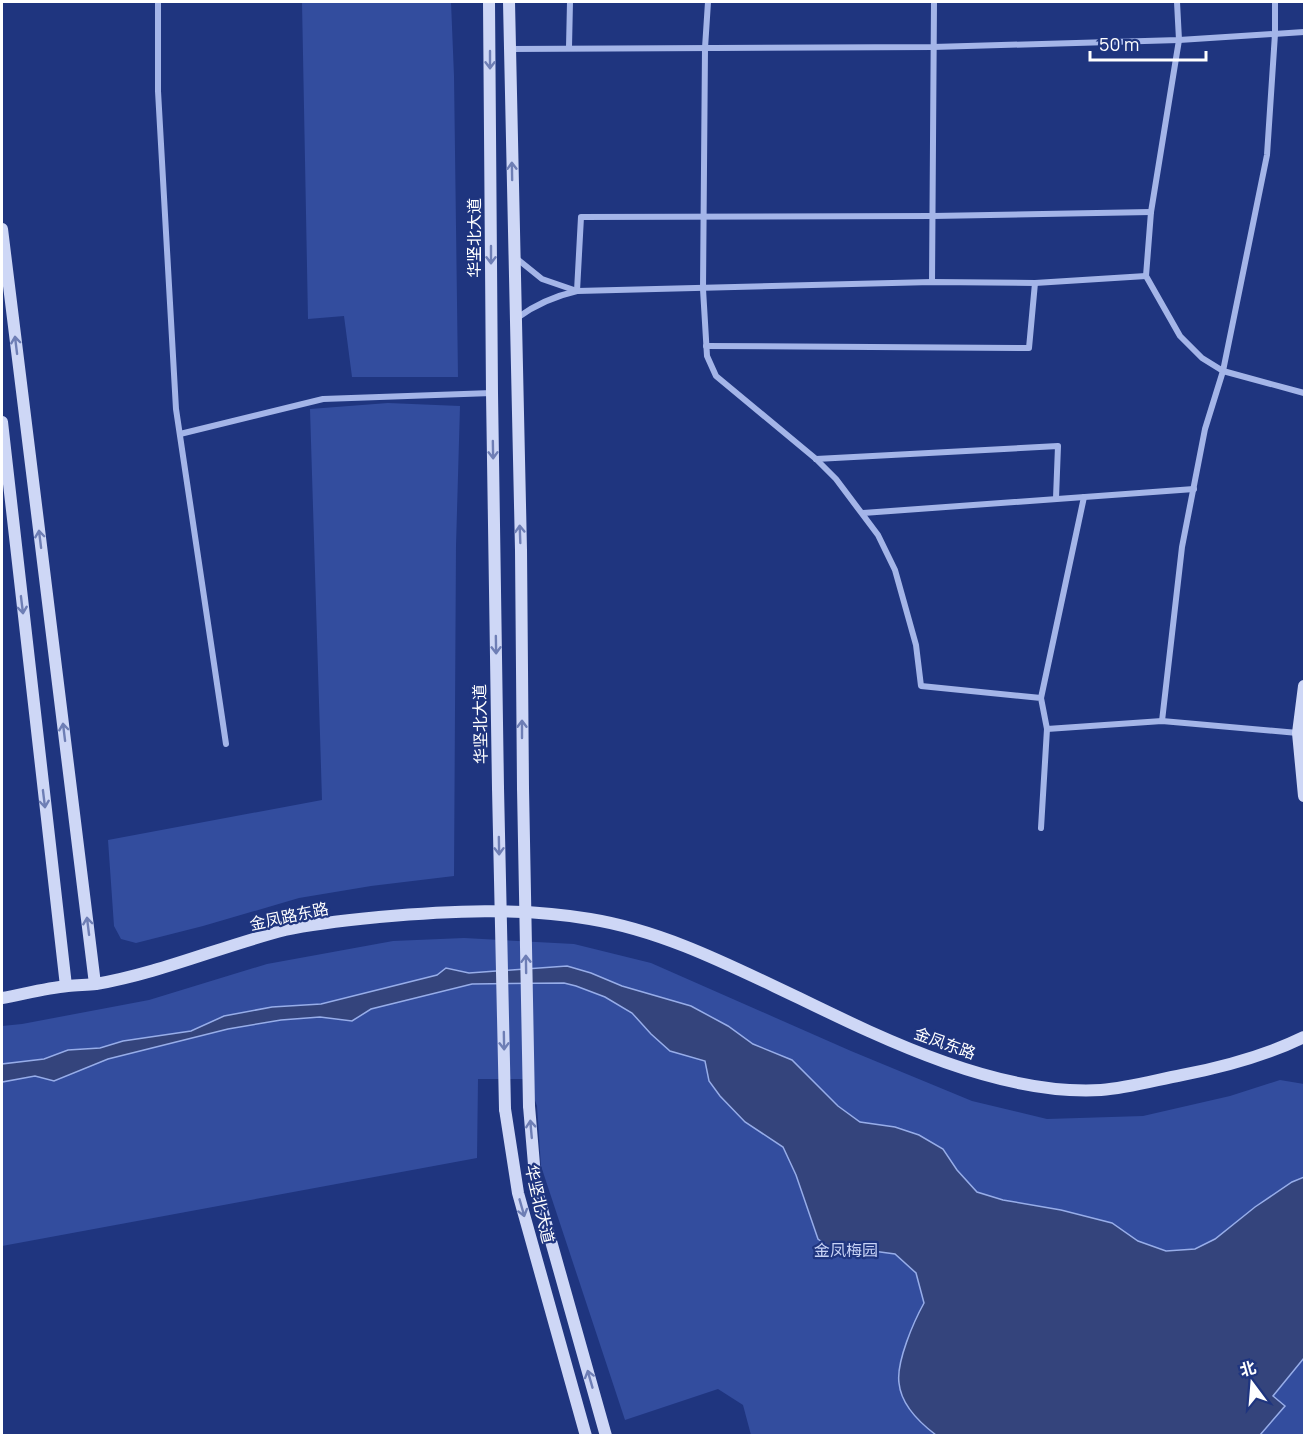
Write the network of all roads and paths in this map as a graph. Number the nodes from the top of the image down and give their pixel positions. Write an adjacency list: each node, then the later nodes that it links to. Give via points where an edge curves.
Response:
1 (158, 2): 32 (street, via 158,91)
2 (489, 2): 29 (main road, 华坚北大道, one-way to 29)
3 (509, 2): 15 (main road, 华坚北大道)
4 (570, 2): 12 (street)
5 (708, 2): 14 (street)
6 (934, 2): 13 (street)
7 (1177, 2): 11 (street)
8 (1275, 2): 10 (street)
9 (1305, 32): 10 (street)
10 (1275, 34): 11 (street); 28 (street, via 1267,155)
11 (1179, 40): 13 (street); 16 (street)
12 (569, 47): 14 (street); 15 (street)
13 (933, 47): 14 (street); 17 (street)
14 (705, 48): 18 (street)
15 (509, 49): 20 (main road, 华坚北大道, one-way to 15)
16 (1151, 212): 17 (street); 21 (street)
17 (933, 216): 18 (street); 22 (street)
18 (704, 217): 24 (street); 25 (street, via 582,217)
19 (2, 229): 47 (main road, one-way to 19)
20 (514, 255): 25 (street, via 542,279); 26 (main road, 华坚北大道)
21 (1146, 276): 23 (street); 28 (street, via 1180,336 1202,358)
22 (932, 282): 23 (street); 24 (street)
23 (1035, 283): 27 (street, via 1029,348)
24 (703, 289): 25 (street); 27 (street)
25 (578, 291): 26 (street, via 543,302)
26 (514, 321): 52 (main road, 华坚北大道, one-way to 26, bridge, via 536,1188 529,1106)
27 (706, 346): 33 (street, via 706,356 716,376)
28 (1223, 371): 30 (street); 34 (street, via 1205,429)
29 (492, 393): 32 (street, via 323,399); 51 (main road, 华坚北大道, one-way to 51, bridge, via 505,1109 518,1193)
30 (1305, 393)
31 (2, 422): 48 (main road, one-way to 48)
32 (180, 434): 43 (street)
33 (816, 459): 36 (street, via 1058,446); 37 (street)
34 (1194, 489): 35 (street); 40 (street, via 1182,547)
35 (1084, 496): 36 (street); 39 (street)
36 (1056, 498): 37 (street)
37 (863, 513): 39 (street, via 895,570 916,645 921,686)
38 (1305, 686): 42 (main road)
39 (1041, 698): 41 (street)
40 (1162, 721): 41 (street); 42 (street)
41 (1047, 729): 45 (street)
42 (1298, 733): 44 (main road)
43 (226, 744)
44 (1305, 795)
45 (1041, 828)
46 (590, 919): 47 (main road, 金凤路东路, via 470,912 353,919 287,930); 50 (main road, 金凤东路, via 667,938 930,1056 990,1077 1047,1088 1102,1090 1223,1067 1277,1051)
47 (95, 984): 48 (main road, 金凤路东路)
48 (66, 986): 49 (main road, 金凤路东路)
49 (2, 998)
50 (1305, 1037)
51 (586, 1436)
52 (606, 1436)

